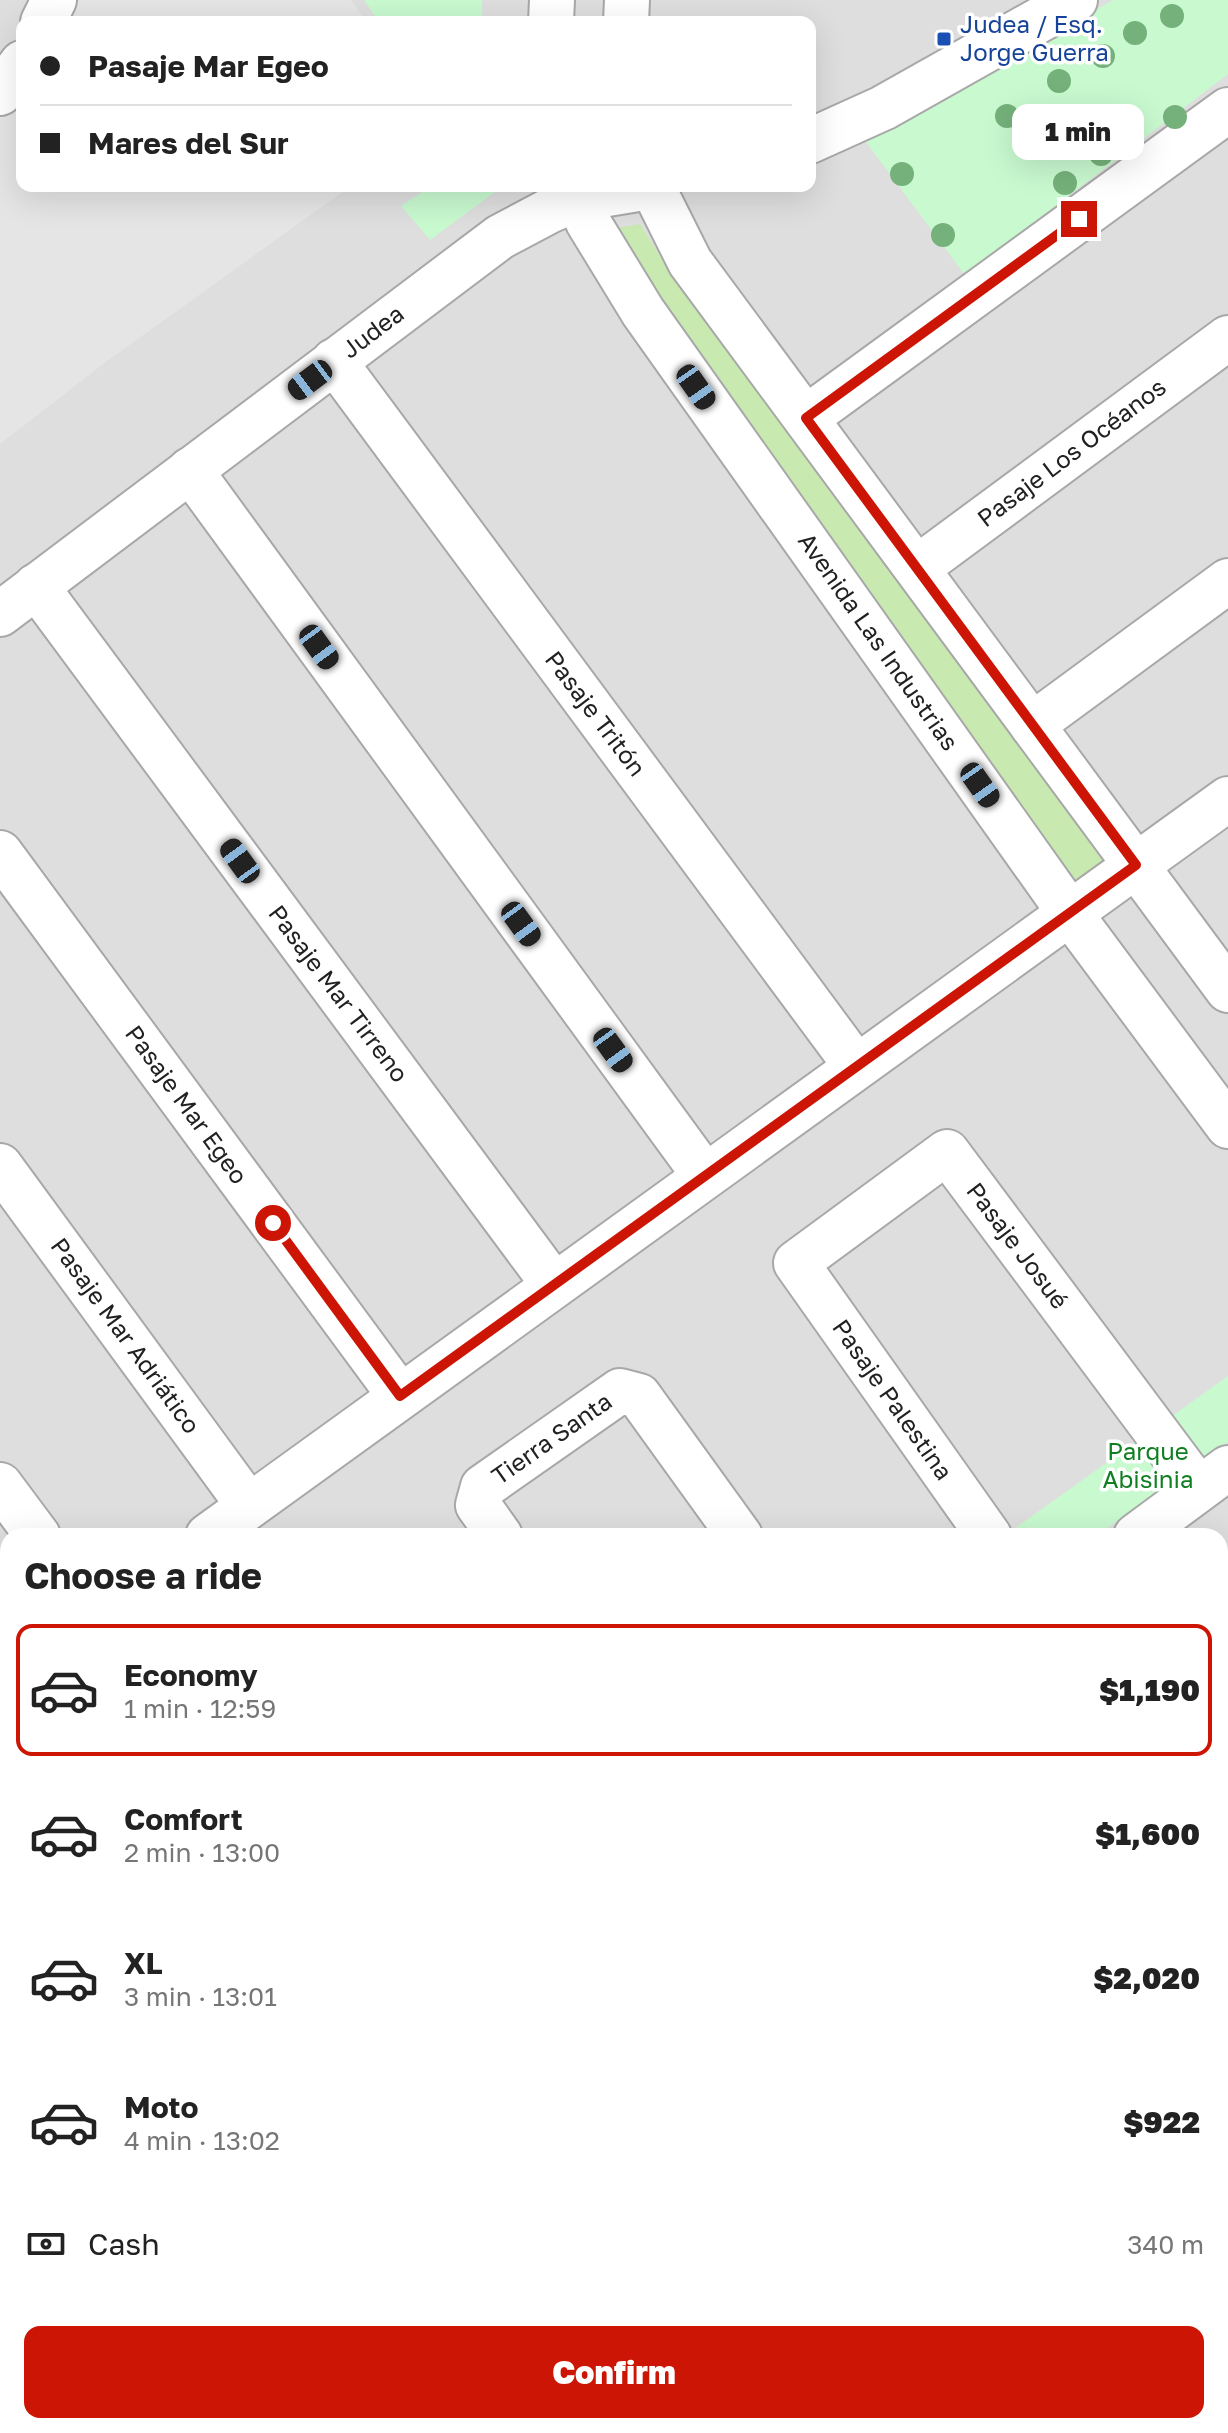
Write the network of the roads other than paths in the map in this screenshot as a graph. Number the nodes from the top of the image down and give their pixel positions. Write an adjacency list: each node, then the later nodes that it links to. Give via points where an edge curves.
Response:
1 (1075, 0): 5 (street, via 883,108)
2 (16, 71): 3 (street)
3 (0, 93)
4 (1228, 110): 10 (street)
5 (816, 138)
6 (656, 192): 10 (street, via 690,262)
7 (576, 193): 9 (street, Judea, via 500,237); 20 (street, Avenida Las Industrias, via 643,312)
8 (1228, 338): 12 (street, Pasaje Los Océanos)
9 (334, 361): 11 (street, Judea); 22 (street, Pasaje Tritón)
10 (806, 418): 12 (street)
11 (190, 470): 14 (street, Judea); 25 (street)
12 (917, 568): 16 (street)
13 (1228, 581): 16 (street)
14 (36, 586): 15 (street, Judea); 27 (street, Pasaje Mar Tirreno)
15 (0, 614)
16 (1032, 725): 19 (street)
17 (1228, 799): 19 (street)
18 (0, 853): 28 (street, Pasaje Mar Egeo)
19 (1136, 865): 20 (street); 21 (street)
20 (1069, 912): 22 (street); 23 (street, Avenida Las Industrias)
21 (1228, 990)
22 (856, 1066): 25 (street)
23 (1228, 1126)
24 (0, 1166): 31 (street, Pasaje Mar Adriático)
25 (705, 1176): 27 (street)
26 (796, 1263): 29 (street, Pasaje Josué, via 947,1152); 36 (street, Pasaje Palestina)
27 (554, 1285): 28 (street)
28 (400, 1396): 31 (street)
29 (1214, 1479): 37 (street)
30 (0, 1485): 32 (street)
31 (249, 1506): 33 (street)
32 (32, 1528)
33 (219, 1528)
34 (494, 1528): 35 (street, Tierra Santa, via 478,1505 483,1487 620,1391 639,1396)
35 (734, 1528)
36 (983, 1528)
37 (1147, 1528)

